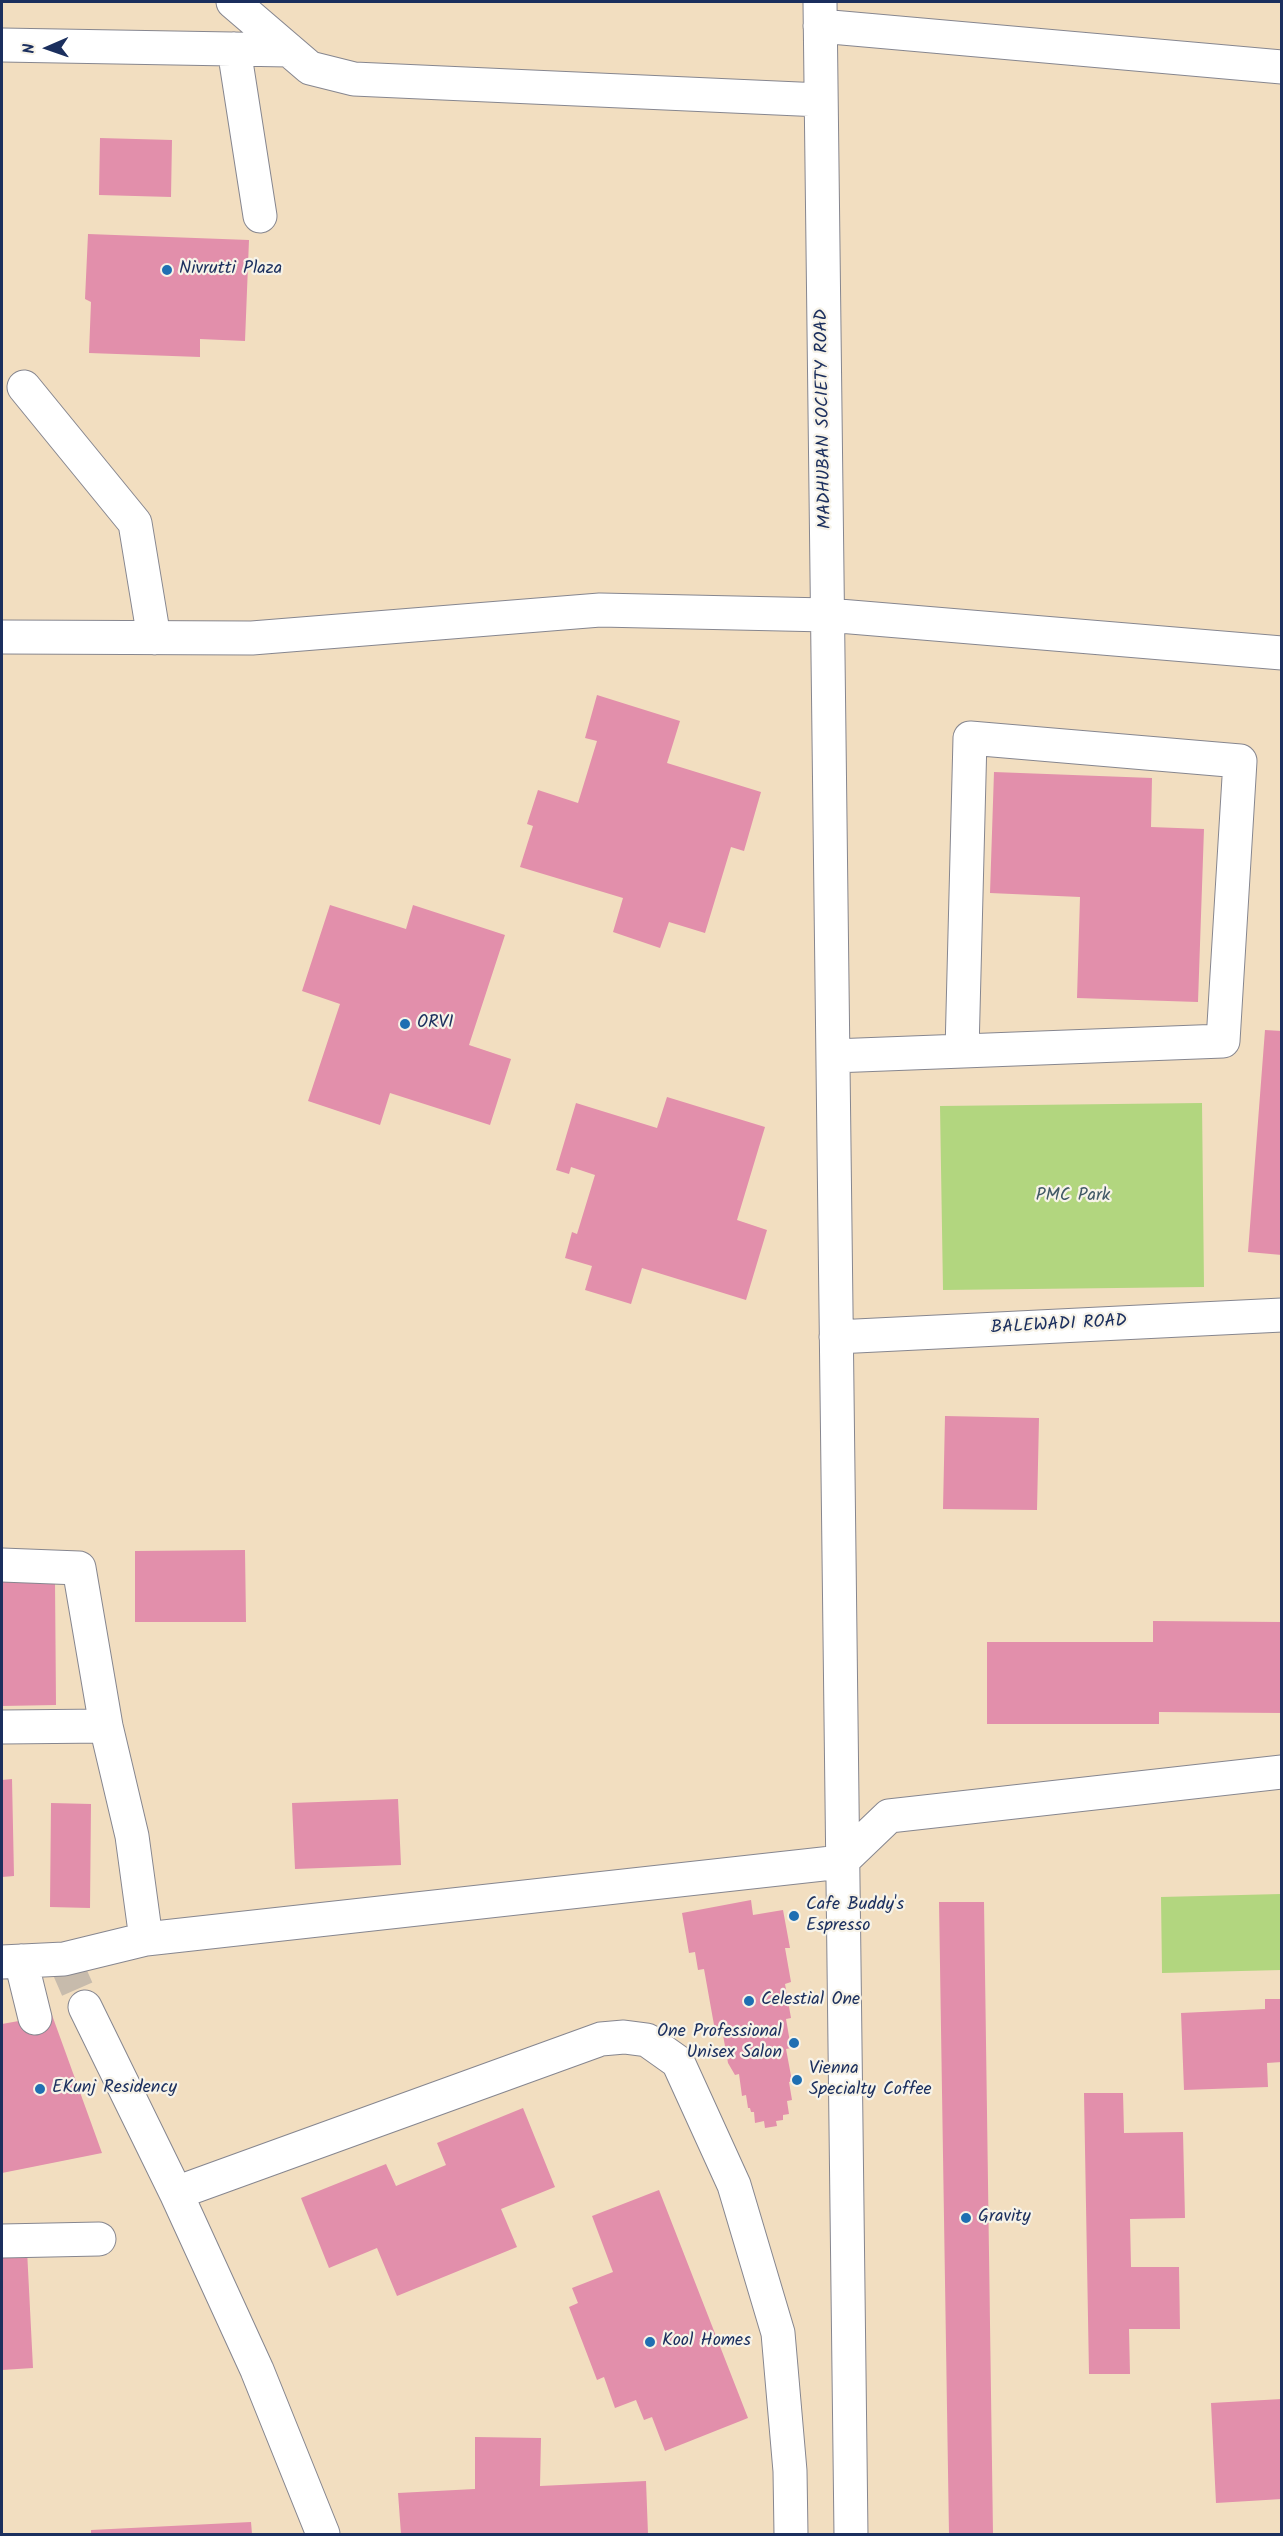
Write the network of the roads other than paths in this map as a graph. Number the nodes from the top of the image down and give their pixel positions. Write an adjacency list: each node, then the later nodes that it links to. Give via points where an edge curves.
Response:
1 (233, 2): 5 (street)
2 (820, 14): 6 (street); 7 (street, MADHUBAN SOCIETY ROAD)
3 (2, 45): 4 (street)
4 (234, 49): 5 (street); 8 (street)
5 (290, 50): 7 (street, via 310,68 354,80)
6 (1281, 67)
7 (821, 100): 10 (street, MADHUBAN SOCIETY ROAD)
8 (260, 216)
9 (24, 387): 12 (street, via 135,523)
10 (827, 615): 12 (street, via 600,610 252,638); 13 (street); 15 (street, MADHUBAN SOCIETY ROAD)
11 (2, 637): 12 (street)
12 (154, 638)
13 (1281, 652)
14 (962, 1051): 14 (street, via 1223,1041 1240,761 970,738); 15 (street)
15 (833, 1056): 17 (street, MADHUBAN SOCIETY ROAD)
16 (1281, 1315): 17 (street, BALEWADI ROAD)
17 (836, 1337): 22 (street, MADHUBAN SOCIETY ROAD)
18 (2, 1564): 19 (street, via 79,1569)
19 (106, 1726): 20 (street); 23 (street, via 132,1836)
20 (2, 1727)
21 (1281, 1772): 22 (street, via 889,1816)
22 (841, 1862): 23 (street); 32 (street, MADHUBAN SOCIETY ROAD)
23 (146, 1940): 24 (street, via 64,1959)
24 (11, 1961): 26 (street)
25 (85, 2007): 27 (street)
26 (35, 2019)
27 (176, 2193): 30 (street, via 258,2370); 31 (street, via 601,2039 647,2040 678,2062 734,2185 778,2333 790,2471)
28 (99, 2239): 29 (street)
29 (2, 2241)
30 (323, 2535)
31 (791, 2535)
32 (851, 2535)

